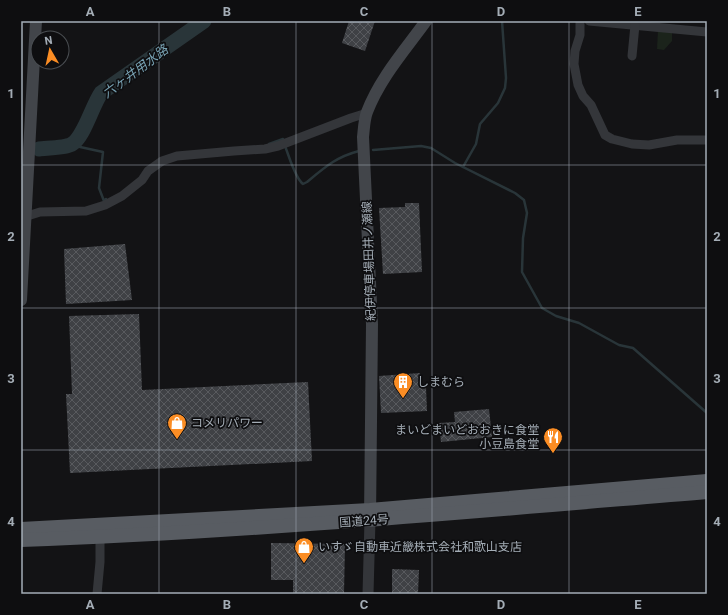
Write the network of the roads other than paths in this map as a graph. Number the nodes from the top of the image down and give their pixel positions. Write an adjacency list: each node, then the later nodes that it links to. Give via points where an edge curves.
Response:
1 (36, 21): 12 (main road)
2 (426, 21): 10 (main road, 紀伊停車場田井ノ瀬線, via 382,81)
3 (580, 21): 11 (street, via 574,64 578,85 583,96 591,104 605,135 632,144 649,145 677,140)
4 (589, 21): 6 (street)
5 (648, 23): 6 (street); 7 (street)
6 (635, 25): 9 (street)
7 (690, 26): 8 (street)
8 (707, 32)
9 (632, 56)
10 (367, 113): 12 (street, via 265,150 176,156 162,161 122,196 105,205 86,211 40,212); 16 (main road, 紀伊停車場田井ノ瀬線, via 363,137 372,324)
11 (707, 140)
12 (23, 217): 13 (main road)
13 (21, 300)
14 (707, 481): 16 (highway, 国道24号)
15 (707, 492): 16 (highway, 国道24号)
16 (370, 515): 17 (highway, 国道24号); 18 (highway, 国道24号); 21 (street)
17 (21, 528)
18 (100, 537): 19 (highway, 国道24号); 20 (street)
19 (21, 540)
20 (97, 594)
21 (368, 594)

